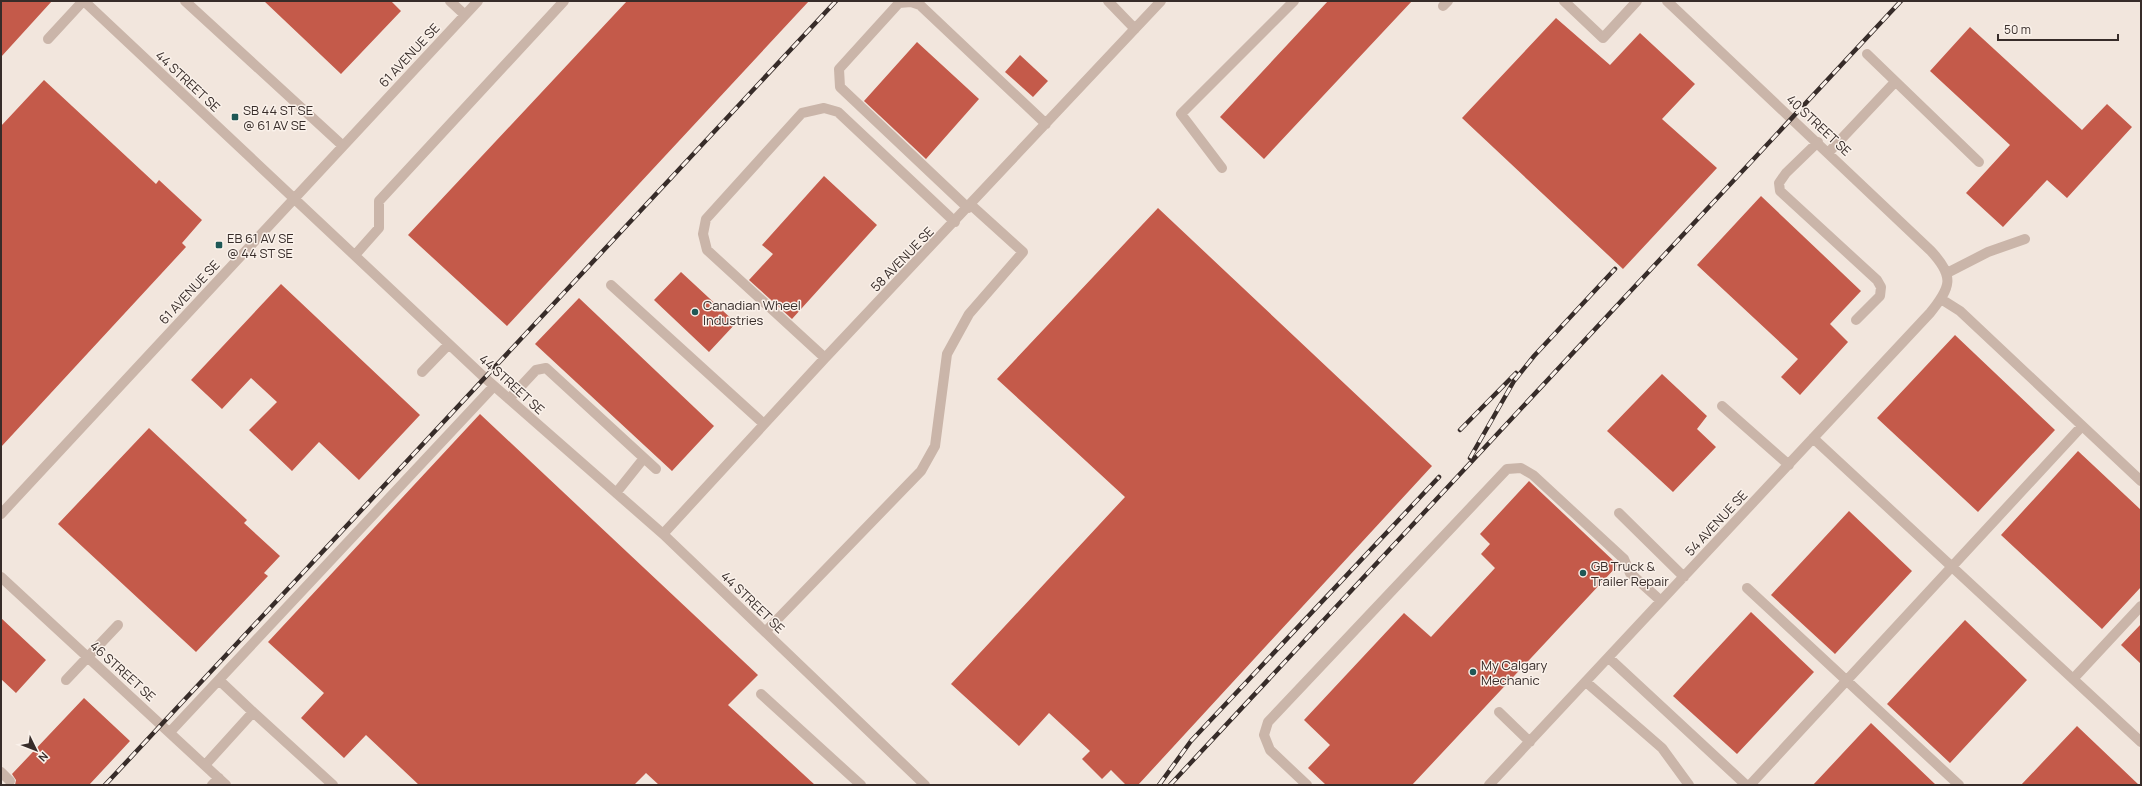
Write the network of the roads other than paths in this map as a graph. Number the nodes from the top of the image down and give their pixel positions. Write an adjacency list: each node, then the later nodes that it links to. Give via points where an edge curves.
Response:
1 (84, 1): 14 (street); 23 (street, 44 STREET SE)
2 (185, 1): 19 (street)
3 (450, 1): 12 (street)
4 (478, 1): 12 (street, 61 AVENUE SE)
5 (564, 1): 27 (street, via 379,201 379,228)
6 (1108, 1): 13 (street)
7 (1161, 1): 13 (street, 58 AVENUE SE)
8 (1294, 1): 22 (street, via 1181,114)
9 (1564, 1): 10 (street, via 1603,38)
10 (1637, 1)
11 (1667, 1): 18 (street, 40 STREET SE)
12 (465, 15): 19 (street, 61 AVENUE SE)
13 (1135, 29): 17 (street, 58 AVENUE SE)
14 (48, 39)
15 (1867, 54): 16 (street)
16 (1896, 82): 20 (street); 21 (street)
17 (1046, 124): 24 (street, 58 AVENUE SE); 24 (street, via 920,5 911,2 899,3 839,69 840,87)
18 (1818, 142): 20 (street, 40 STREET SE); 31 (street, via 1786,173 1779,183 1780,191 1881,287 1880,296)
19 (343, 146): 23 (street, 61 AVENUE SE)
20 (1829, 152): 28 (street, 40 STREET SE, via 1932,251)
21 (1979, 162)
22 (1222, 168)
23 (294, 198): 27 (street, 44 STREET SE); 47 (street, 61 AVENUE SE)
24 (969, 206): 25 (street, 58 AVENUE SE); 56 (street, via 1023,252 969,314 947,354 936,446 922,471)
25 (955, 222): 33 (street, 58 AVENUE SE); 33 (street, via 838,112 824,108 802,113 706,219 703,234 708,250)
26 (2025, 239): 28 (street, via 1988,252)
27 (355, 256): 32 (street, 44 STREET SE)
28 (1947, 272): 30 (street, 54 AVENUE SE, via 1949,285)
29 (611, 285): 38 (street)
30 (1941, 299): 39 (street, via 1960,311); 40 (street, 54 AVENUE SE)
31 (1856, 320)
32 (449, 344): 34 (street); 35 (street, 44 STREET SE)
33 (825, 358): 38 (street, 58 AVENUE SE)
34 (422, 372)
35 (494, 386): 36 (street, 44 STREET SE); 61 (street)
36 (509, 399): 41 (street, via 536,370 546,368); 45 (street, 44 STREET SE)
37 (1722, 406): 42 (street)
38 (764, 424): 48 (street, 58 AVENUE SE)
39 (2082, 426): 44 (street); 49 (street)
40 (1813, 438): 42 (street, 54 AVENUE SE); 49 (street)
41 (644, 458): 43 (street); 45 (street)
42 (1789, 465): 50 (street, 54 AVENUE SE)
43 (656, 469)
44 (2141, 481)
45 (616, 493): 48 (street, 44 STREET SE)
46 (1619, 513): 50 (street)
47 (1, 514)
48 (663, 534): 56 (street, 44 STREET SE)
49 (1952, 566): 59 (street); 62 (street)
50 (1684, 576): 53 (street, 54 AVENUE SE)
51 (1, 577): 57 (street, 46 STREET SE)
52 (1747, 588): 62 (street)
53 (1661, 601): 58 (street, 54 AVENUE SE); 78 (street, via 1630,573 1624,559 1533,475 1521,468 1507,469 1268,722 1264,735 1270,750)
54 (2141, 606): 59 (street)
55 (118, 624): 57 (street)
56 (765, 632): 74 (street, 44 STREET SE)
57 (87, 656): 60 (street); 67 (street, 46 STREET SE)
58 (1609, 658): 63 (street, 54 AVENUE SE); 81 (street)
59 (2073, 679): 69 (street)
60 (66, 680)
61 (219, 680): 65 (street); 67 (street)
62 (1846, 680): 82 (street); 83 (street)
63 (1586, 682): 68 (street, 54 AVENUE SE); 80 (street, via 1662,748)
64 (761, 694): 77 (street)
65 (253, 712): 70 (street); 76 (street)
66 (1499, 712): 68 (street)
67 (170, 732): 70 (street, 46 STREET SE)
68 (1530, 742): 79 (street, 54 AVENUE SE)
69 (2141, 742)
70 (205, 765): 73 (street, 46 STREET SE)
71 (1, 772): 72 (street)
72 (10, 781)
73 (215, 781): 75 (street, 46 STREET SE)
74 (920, 783)
75 (226, 785)
76 (333, 785)
77 (860, 785)
78 (1307, 785)
79 (1489, 785)
80 (1689, 785)
81 (1746, 785)
82 (1750, 785)
83 (1959, 785)

